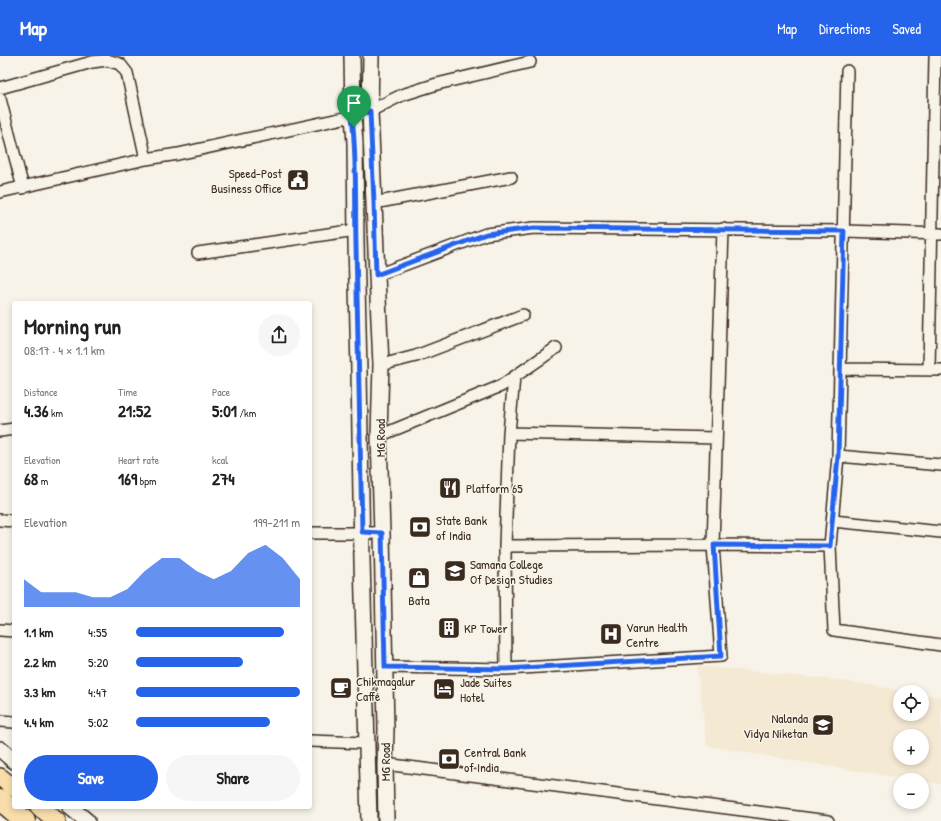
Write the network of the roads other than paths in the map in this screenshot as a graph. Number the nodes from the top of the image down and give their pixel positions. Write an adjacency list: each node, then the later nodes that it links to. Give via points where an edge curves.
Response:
1 (352, 56): 9 (main road, MG Road)
2 (371, 56): 8 (main road, MG Road)
3 (934, 56): 10 (street)
4 (530, 62): 8 (street, via 437,84 402,95)
5 (848, 72): 18 (street)
6 (0, 88): 11 (street, via 92,62 107,60 120,64 127,73)
7 (0, 99): 13 (street)
8 (370, 111): 9 (street); 15 (main road, MG Road)
9 (352, 116): 11 (street); 17 (main road, MG Road, via 355,143)
10 (937, 116): 19 (street)
11 (146, 160): 13 (street)
12 (511, 177): 15 (street)
13 (23, 188): 14 (street)
14 (0, 192)
15 (374, 203): 21 (main road, MG Road)
16 (722, 229): 18 (street); 21 (street, via 534,228 486,234); 35 (street)
17 (356, 230): 20 (street); 29 (main road, MG Road)
18 (844, 231): 19 (street); 25 (street)
19 (936, 234): 26 (street)
20 (198, 253)
21 (376, 275): 24 (main road, MG Road)
22 (523, 315): 24 (street, via 416,356)
23 (556, 348): 28 (street)
24 (382, 365): 30 (main road, MG Road)
25 (840, 369): 26 (street); 36 (street)
26 (929, 370): 27 (street)
27 (941, 370)
28 (514, 377): 33 (street); 34 (street, via 501,386)
29 (359, 394): 30 (main road); 41 (main road, MG Road)
30 (380, 394): 34 (main road, MG Road)
31 (12, 429): 32 (street)
32 (0, 431)
33 (509, 432): 35 (street); 46 (street)
34 (379, 436): 44 (main road, MG Road)
35 (716, 438): 45 (street)
36 (838, 456): 37 (street); 40 (street)
37 (941, 465)
38 (0, 520): 39 (street)
39 (12, 520)
40 (833, 521): 42 (street); 47 (street)
41 (362, 532): 43 (street); 44 (street); 56 (main road, MG Road)
42 (941, 532)
43 (312, 533)
44 (382, 533): 51 (main road, MG Road)
45 (714, 545): 46 (street); 47 (street); 52 (street, via 721,656)
46 (505, 546): 52 (street)
47 (830, 546): 50 (street, via 834,630)
48 (0, 630): 49 (street)
49 (12, 631)
50 (941, 645)
51 (385, 667): 52 (street); 59 (main road, MG Road)
52 (506, 669)
53 (0, 721): 54 (street)
54 (12, 722)
55 (312, 741): 56 (street)
56 (366, 743): 68 (main road, MG Road)
57 (0, 749): 58 (main road)
58 (12, 759)
59 (384, 764): 69 (main road, MG Road); 70 (street)
60 (0, 777): 61 (main road)
61 (12, 786)
62 (0, 800): 65 (highway)
63 (42, 809): 66 (main road)
64 (72, 809): 67 (main road)
65 (25, 821)
66 (57, 821)
67 (87, 821)
68 (368, 821)
69 (386, 821)
70 (828, 821)

